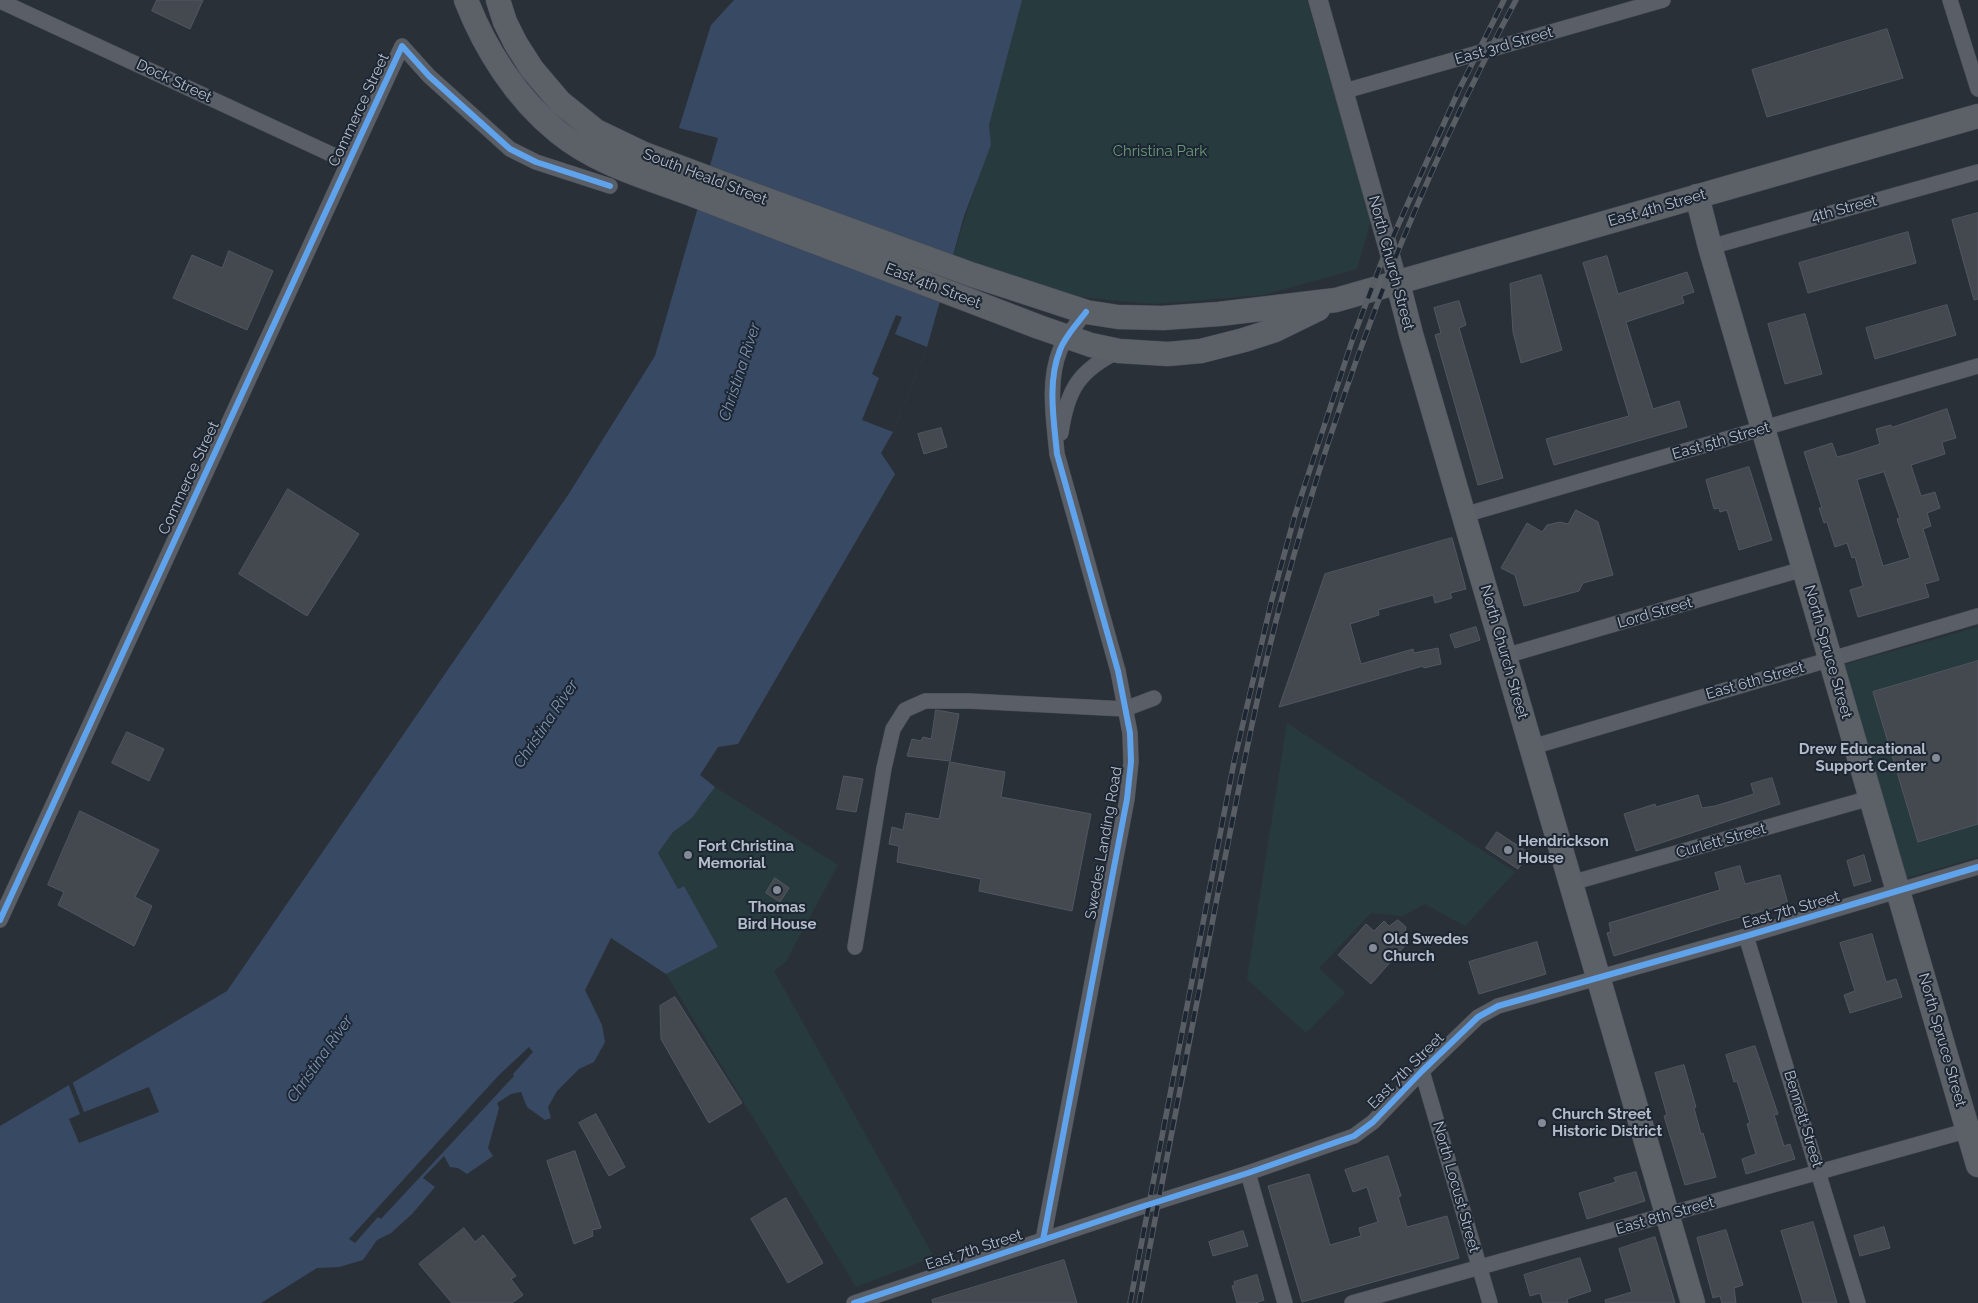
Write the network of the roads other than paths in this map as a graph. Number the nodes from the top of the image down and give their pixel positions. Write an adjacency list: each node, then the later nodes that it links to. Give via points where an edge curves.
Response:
1 (0, 0): 10 (street, Dock Street)
2 (466, 0): 19 (main road, East 4th Street, via 477,27 515,87 545,121 596,157)
3 (498, 0): 15 (main road, South Heald Street, via 505,22 532,69 560,102 596,130 644,154)
4 (1318, 0): 8 (street, North Church Street)
5 (1663, 0): 8 (street, East 3rd Street)
6 (1950, 0): 7 (street)
7 (1978, 89)
8 (1345, 91): 16 (street, North Church Street)
9 (1978, 116): 13 (main road, East 4th Street)
10 (348, 162): 12 (street, Commerce Street, via 402,46 429,76 510,149 536,162); 36 (street, Commerce Street)
11 (1978, 172): 14 (street, 4th Street)
12 (610, 186)
13 (1697, 196): 14 (main road, North Spruce Street); 16 (main road, East 4th Street)
14 (1710, 247): 22 (main road, North Spruce Street)
15 (973, 274): 18 (main road, East 4th Street)
16 (1398, 284): 17 (main road, East 4th Street); 24 (main road, North Church Street)
17 (1336, 300): 18 (main road, East 4th Street, via 1249,312 1163,318); 20 (main road, East 4th Street, via 1275,330 1201,351 1168,354)
18 (1086, 312): 19 (street, Swedes Landing Road)
19 (1067, 337): 20 (main road, East 4th Street); 23 (street, Swedes Landing Road, via 1060,350 1054,378 1052,404)
20 (1118, 351): 23 (street, Swedes Landing Road, via 1085,374 1068,397)
21 (1978, 366): 22 (street, East 5th Street)
22 (1763, 430): 24 (street, East 5th Street); 25 (main road, North Spruce Street)
23 (1057, 454): 30 (street, Swedes Landing Road, via 1118,671)
24 (1464, 515): 27 (main road, North Church Street)
25 (1803, 569): 27 (street, Lord Street); 28 (main road, North Spruce Street)
26 (1978, 616): 28 (street, East 6th Street)
27 (1505, 656): 31 (main road, North Church Street)
28 (1831, 659): 31 (street, East 6th Street); 32 (main road, North Spruce Street)
29 (1154, 698): 30 (street)
30 (1125, 709): 38 (street, via 925,701 904,710 893,728 884,768); 46 (street, Swedes Landing Road, via 1131,762 1127,799)
31 (1532, 747): 34 (main road, North Church Street)
32 (1870, 798): 34 (street, Curlett Street); 35 (main road, North Spruce Street)
33 (1978, 867): 35 (street, East 7th Street)
34 (1571, 883): 39 (main road, North Church Street)
35 (1898, 892): 37 (street, East 7th Street); 41 (main road, North Spruce Street)
36 (0, 920)
37 (1746, 936): 39 (street, East 7th Street); 43 (street, Bennett Street)
38 (855, 947)
39 (1598, 977): 40 (street, East 7th Street, via 1487,1011); 45 (main road, North Church Street)
40 (1422, 1071): 44 (street, East 7th Street, via 1373,1122 1354,1136); 47 (street, North Locust Street)
41 (1973, 1129): 42 (main road, North Spruce Street); 43 (street, East 8th Street)
42 (1978, 1165)
43 (1819, 1172): 45 (street, East 8th Street); 53 (street, Bennett Street)
44 (1248, 1173): 46 (street, East 7th Street); 49 (street)
45 (1668, 1215): 47 (street, East 8th Street); 52 (main road, North Church Street)
46 (1042, 1240): 48 (street, East 7th Street)
47 (1480, 1266): 50 (street, East 8th Street); 51 (street, North Locust Street)
48 (854, 1303)
49 (1285, 1303)
50 (1352, 1303)
51 (1490, 1303)
52 (1693, 1303)
53 (1858, 1303)

